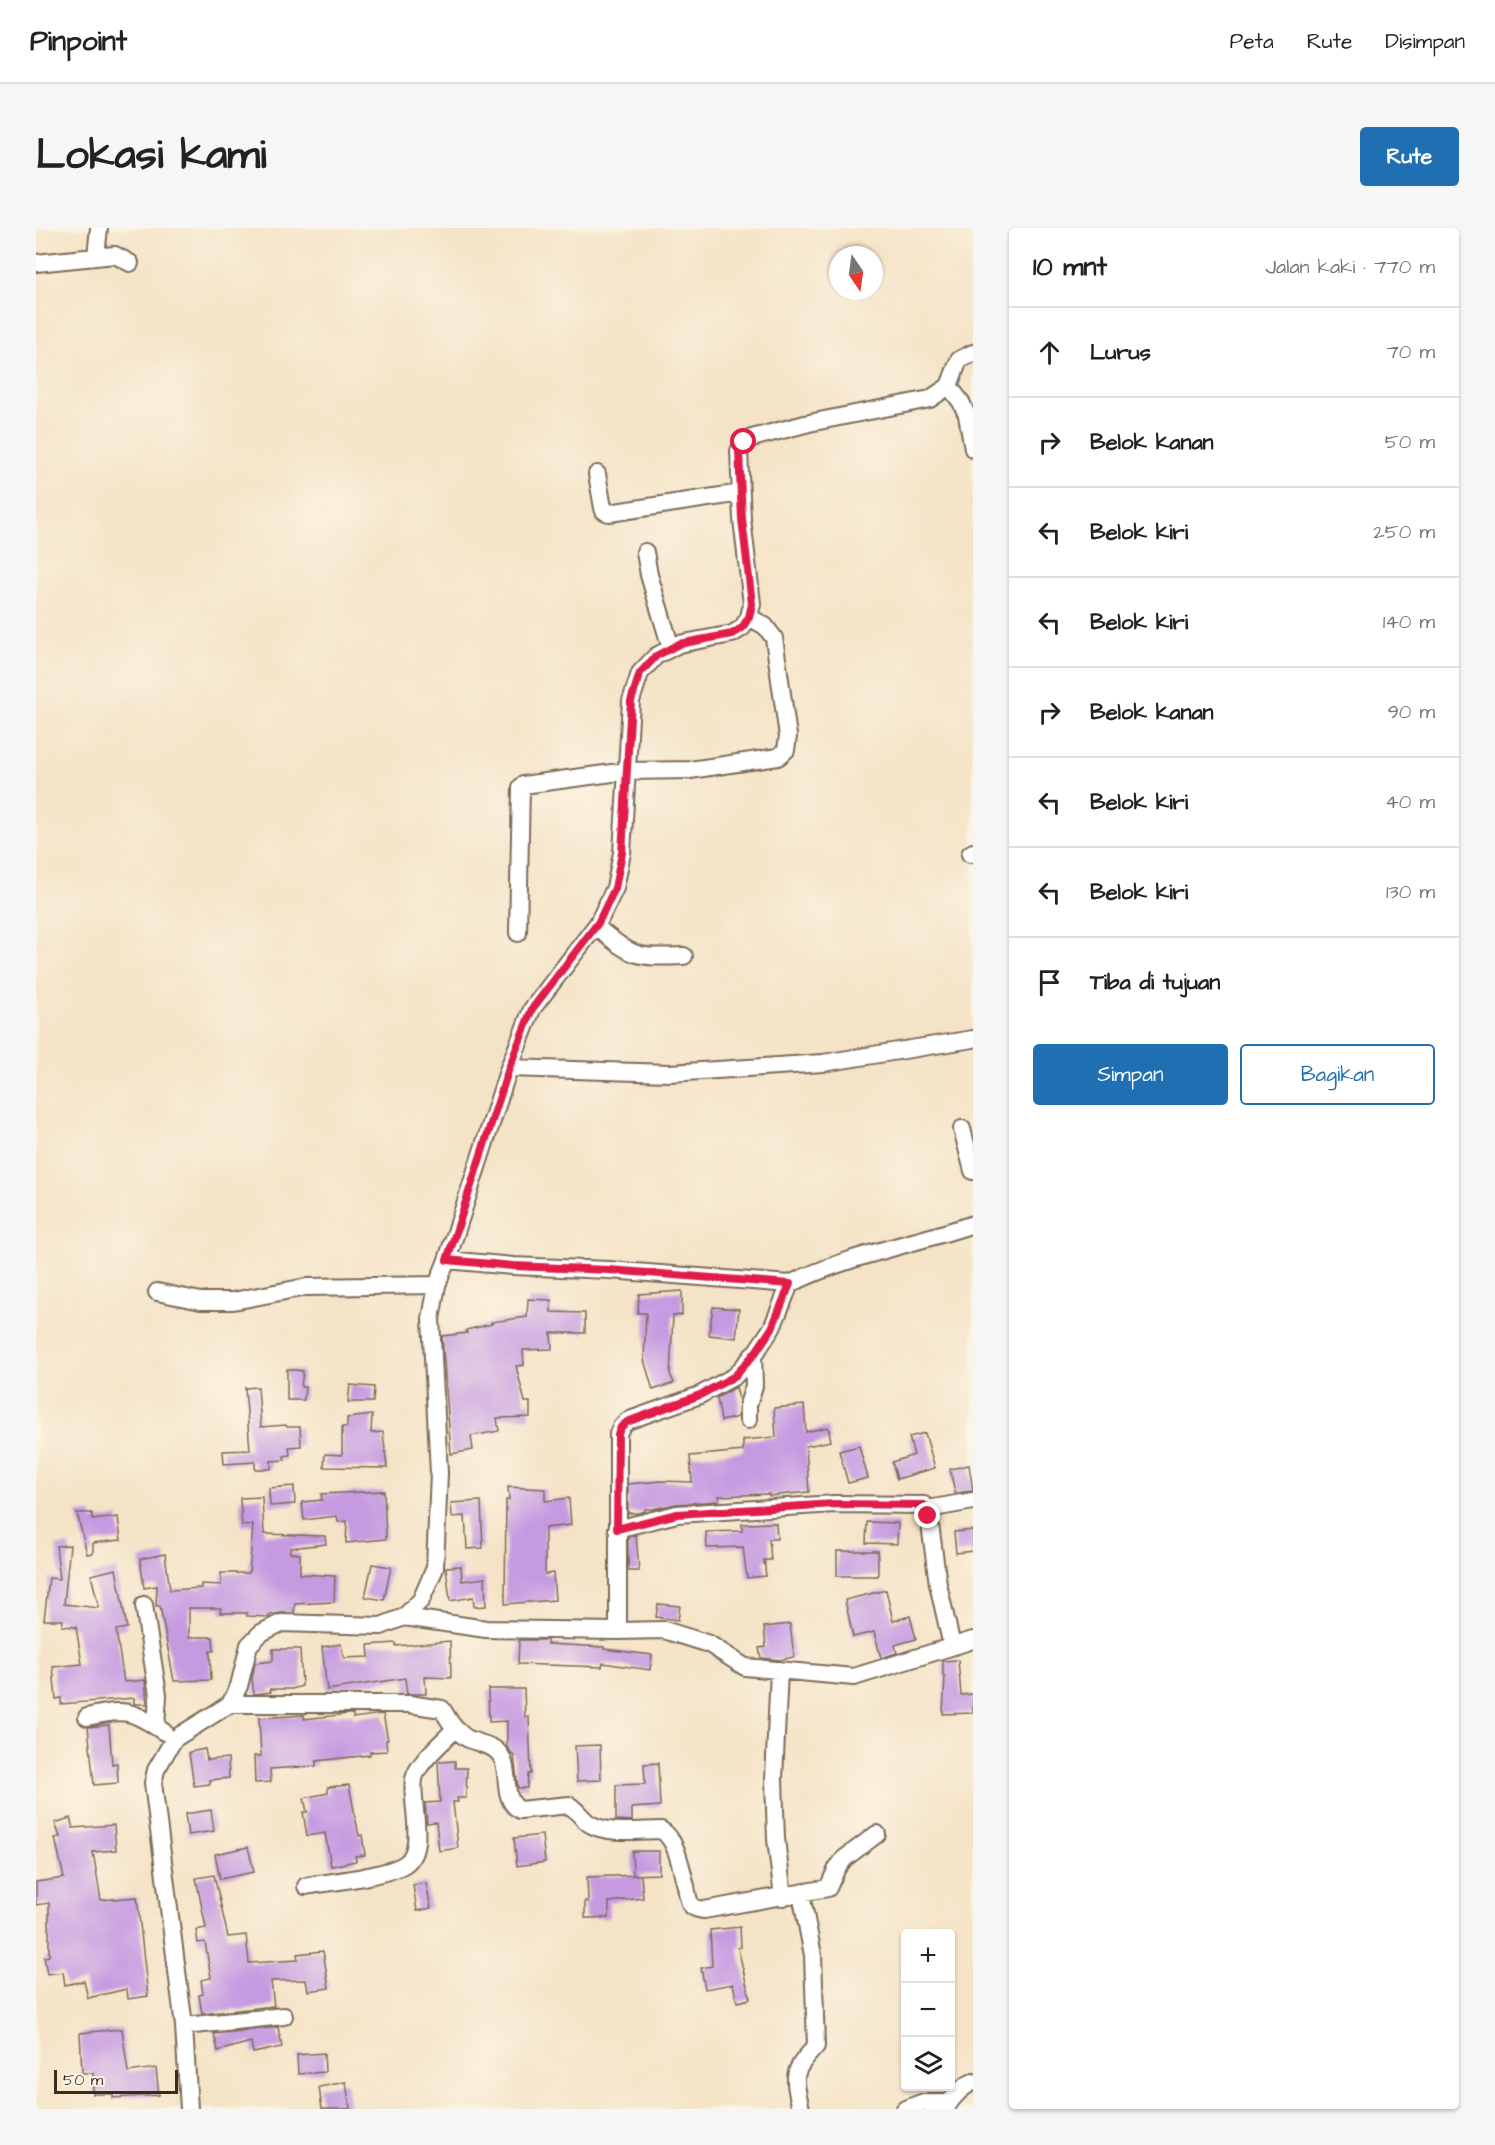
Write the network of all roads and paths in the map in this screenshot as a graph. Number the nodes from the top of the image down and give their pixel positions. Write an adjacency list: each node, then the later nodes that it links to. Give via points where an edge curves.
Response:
1 (99, 228): 2 (street)
2 (96, 256): 3 (street, via 115,255); 4 (street)
3 (130, 263)
4 (36, 264)
5 (973, 353): 6 (street, via 959,360)
6 (949, 386): 7 (street, via 967,415); 9 (street, via 930,399 809,423 744,442 739,451)
7 (973, 449)
8 (597, 474): 9 (street, via 603,508 609,513)
9 (741, 493): 11 (street, via 752,604)
10 (645, 552): 12 (street)
11 (749, 617): 12 (street, via 732,634); 13 (street, via 765,626 774,638 788,736 786,750 778,757 690,770)
12 (671, 648): 13 (street, via 656,656 640,673 631,701)
13 (627, 771): 14 (street, via 622,853 615,888); 15 (street, via 521,787)
14 (596, 927): 16 (street, via 640,956); 18 (street, via 532,1009)
15 (518, 933)
16 (684, 956)
17 (973, 1039): 18 (street, via 823,1063 670,1073)
18 (509, 1068): 22 (street)
19 (962, 1129): 20 (street)
20 (973, 1172)
21 (973, 1224): 23 (street, via 860,1256)
22 (447, 1260): 23 (street); 24 (street)
23 (790, 1284): 26 (street, via 772,1328)
24 (437, 1285): 25 (street, via 306,1287 233,1301 201,1301); 32 (street, via 431,1320 439,1473 435,1568 422,1600)
25 (157, 1292)
26 (753, 1354): 27 (street, via 754,1386); 30 (street, via 735,1376 621,1427)
27 (748, 1420)
28 (973, 1501): 29 (street)
29 (928, 1509): 30 (street, via 924,1505 892,1503 813,1505 677,1514); 35 (street, via 938,1584)
30 (617, 1529): 33 (street)
31 (144, 1605): 39 (street, via 158,1695)
32 (404, 1617): 33 (street, via 486,1629); 37 (street, via 381,1626 281,1623 261,1633 249,1645 239,1686)
33 (618, 1632): 36 (street, via 664,1630 709,1644 745,1667)
34 (973, 1640): 35 (street)
35 (952, 1646): 36 (street, via 854,1677)
36 (779, 1670): 45 (street, via 774,1779)
37 (230, 1704): 40 (street, via 425,1705 442,1709); 41 (street)
38 (87, 1717): 39 (street, via 115,1711 134,1713)
39 (156, 1727): 41 (street)
40 (455, 1729): 43 (street, via 420,1766 414,1779 416,1848 408,1862 394,1870); 45 (street, via 472,1741 495,1749 503,1760 508,1798 519,1810 569,1805 595,1827 661,1830 667,1834 689,1899 697,1909)
41 (174, 1739): 47 (street, via 156,1770 153,1784)
42 (877, 1834): 44 (street, via 845,1858 828,1888)
43 (306, 1886)
44 (801, 1894): 45 (street); 51 (street, via 813,1955 816,2046 796,2071)
45 (783, 1897)
46 (284, 2016): 47 (street)
47 (184, 2026): 50 (street)
48 (973, 2082): 49 (street)
49 (947, 2106): 52 (street, via 921,2103)
50 (189, 2109)
51 (801, 2109)
52 (905, 2109)

